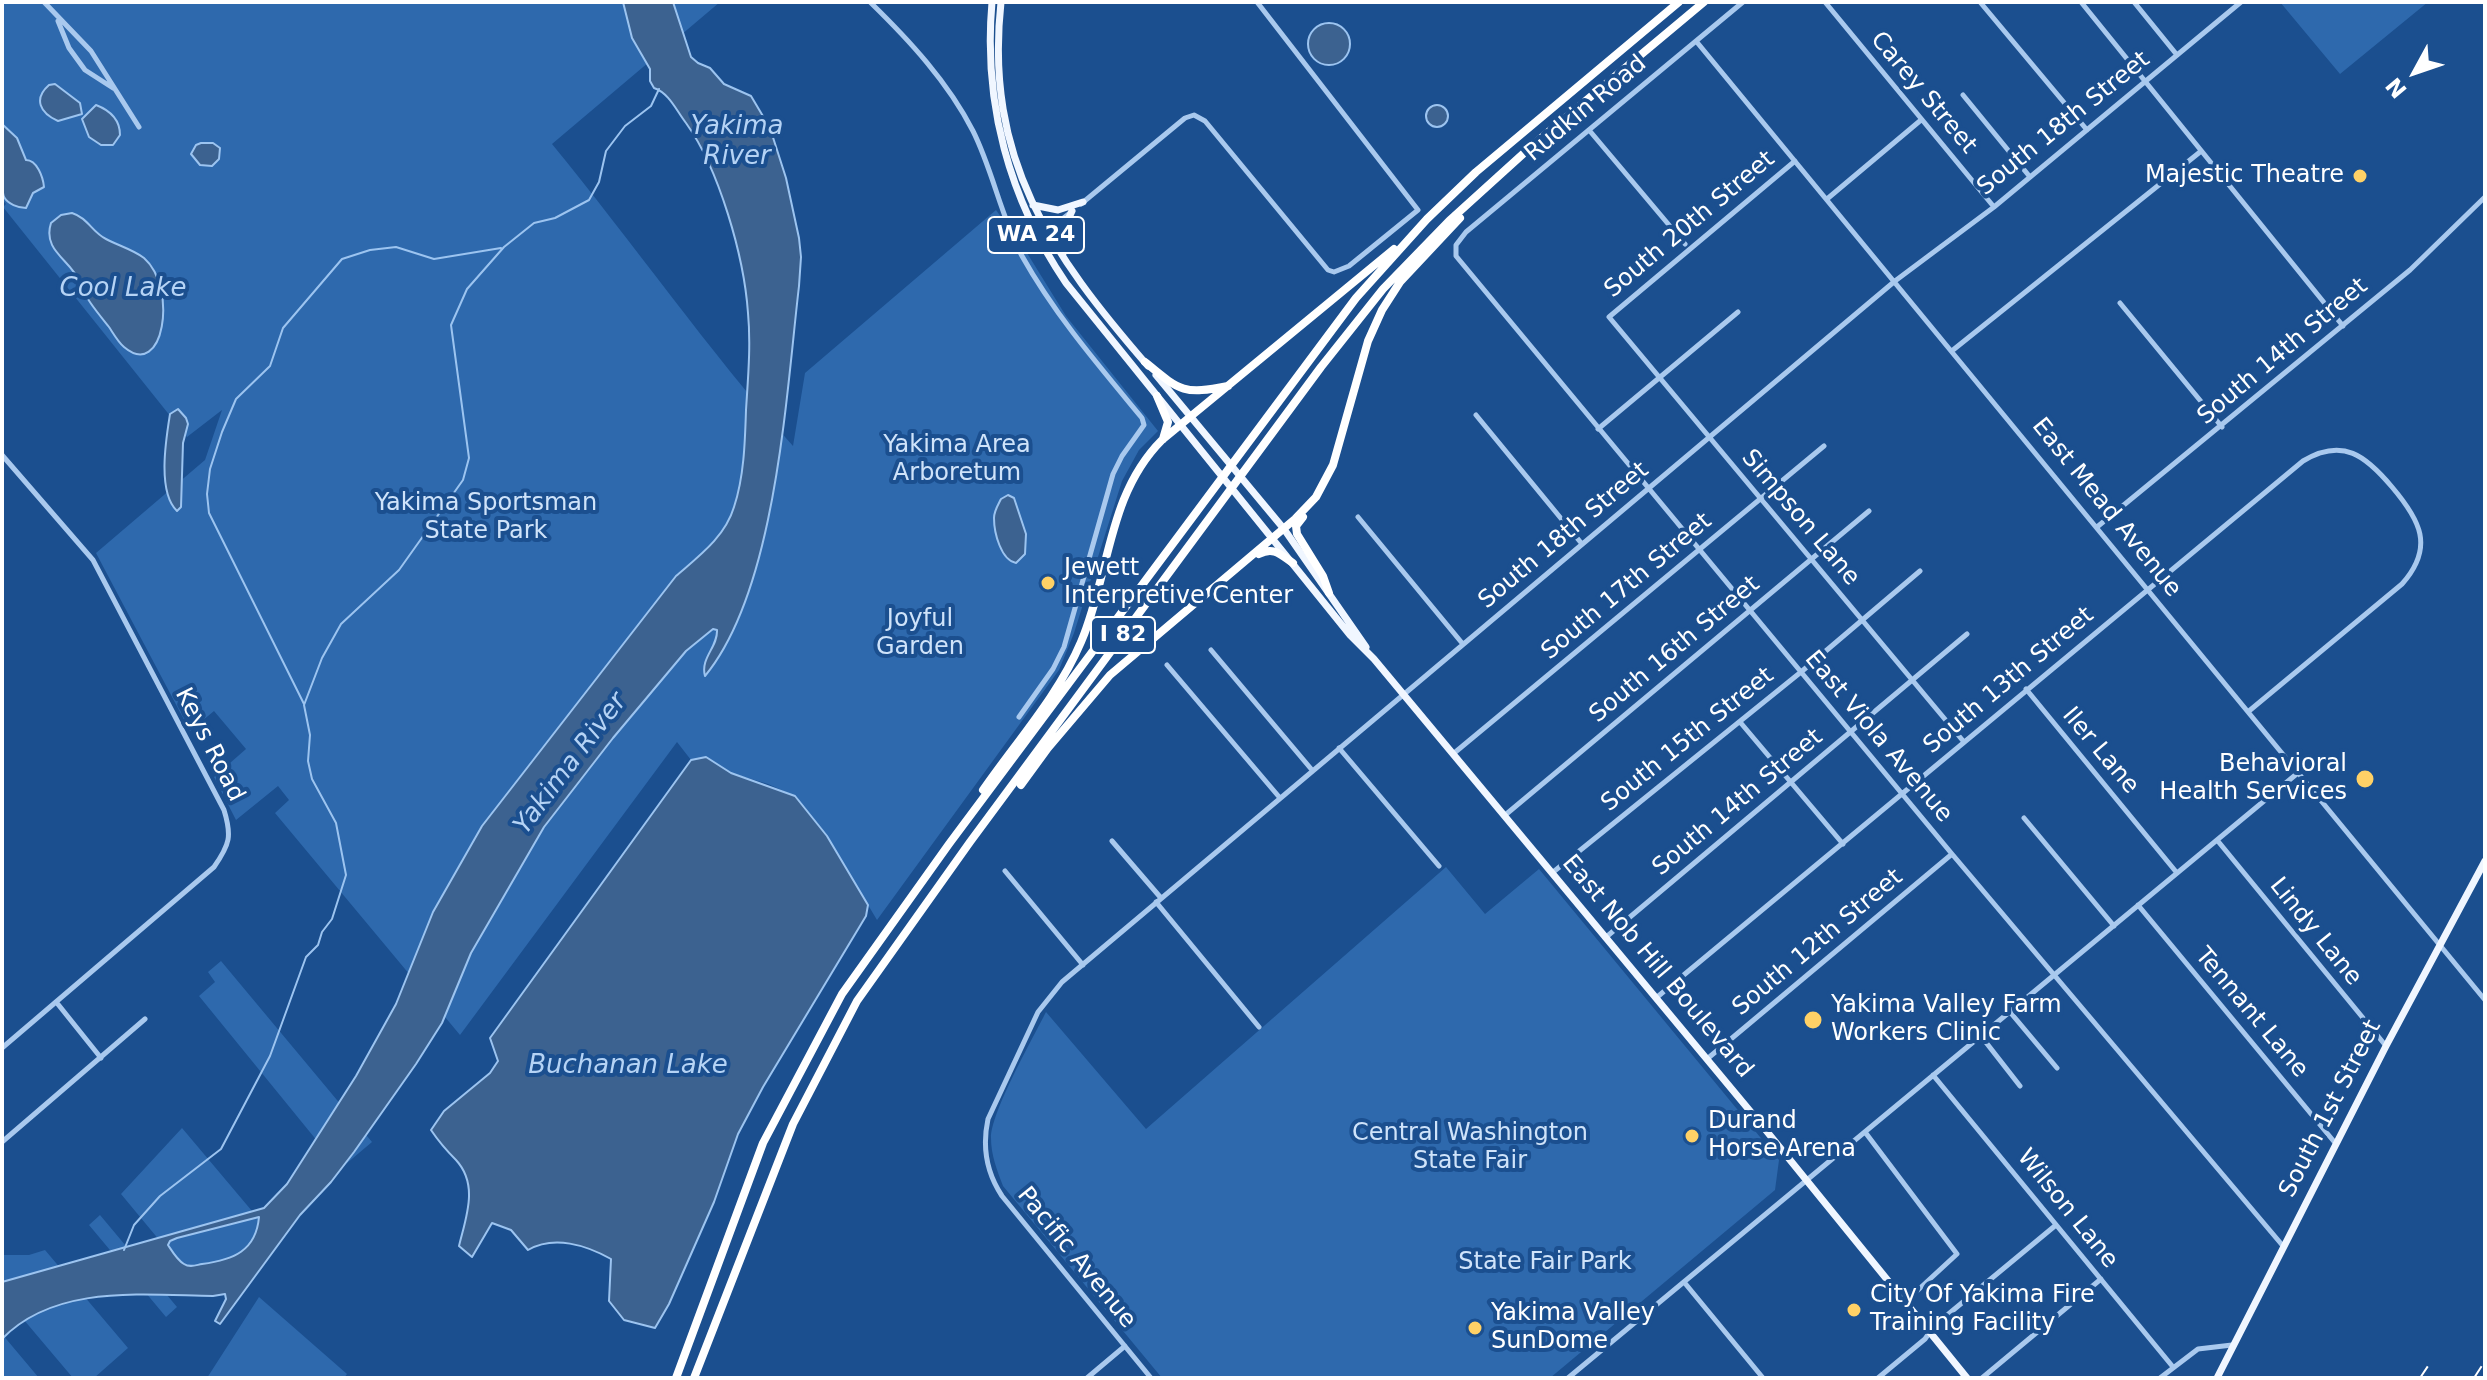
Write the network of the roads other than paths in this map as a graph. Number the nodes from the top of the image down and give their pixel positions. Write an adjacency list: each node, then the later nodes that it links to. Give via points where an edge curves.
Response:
1 (44, 2): 14 (street)
2 (870, 2): 39 (street, via 924,59 973,131)
3 (992, 2): 36 (main road, WA 24, via 991,72 999,130)
4 (1001, 2): 31 (main road, WA 24, via 1004,112)
5 (1257, 2): 30 (street, via 1418,210 1349,266 1328,270 1205,121 1194,115)
6 (1679, 2): 34 (highway, I 82)
7 (1704, 2): 24 (highway, I 82)
8 (1743, 2): 15 (street, Rudkin Road)
9 (1825, 2): 20 (street, Carey Street)
10 (1980, 2): 23 (street)
11 (2081, 2): 17 (street)
12 (2134, 2): 16 (street)
13 (2241, 2): 16 (street, South 18th Street)
14 (51, 11): 18 (street, via 91,51); 18 (street, via 85,70)
15 (1696, 41): 22 (street, Rudkin Road); 26 (street, East Mead Avenue)
16 (2177, 55): 17 (street, South 18th Street)
17 (2145, 81): 23 (street, South 18th Street); 25 (street)
18 (114, 88): 21 (street)
19 (1963, 95): 27 (street)
20 (1921, 120): 29 (street); 32 (street, Carey Street)
21 (139, 127)
22 (1589, 130): 37 (street); 38 (street, Rudkin Road)
23 (2087, 130): 27 (street, South 18th Street)
24 (1534, 144): 61 (highway, via 1400,282 1374,325 1333,465); 103 (highway, I 82, via 1449,221 1356,322)
25 (2200, 152): 45 (street); 46 (street)
26 (1795, 161): 29 (street, East Mead Avenue); 44 (street, South 20th Street)
27 (2030, 177): 32 (street, South 18th Street)
28 (2485, 197): 45 (street, South 14th Street)
29 (1827, 199): 41 (street, East Mead Avenue)
30 (1083, 202): 31 (main road, via 1058,210); 33 (street)
31 (1033, 205): 35 (main road, WA 24)
32 (1994, 207): 41 (street, South 18th Street)
33 (1072, 211): 35 (street); 40 (main road, via 1060,237)
34 (1427, 219): 49 (highway); 104 (highway, I 82, via 1341,315)
35 (1046, 232): 36 (street); 40 (main road, WA 24)
36 (1038, 239): 39 (street); 50 (main road, WA 24, via 1071,291)
37 (1685, 244)
38 (1456, 245): 55 (street, East Viola Avenue, via 1459,261)
39 (1020, 252): 88 (street, via 1051,305 1144,425 1113,474 1060,658)
40 (1064, 260): 47 (main road, WA 24)
41 (1895, 281): 46 (street, East Mead Avenue); 56 (street, South 18th Street)
42 (2120, 303): 54 (street)
43 (1738, 312): 48 (street)
44 (1609, 317): 48 (street, Simpson Lane)
45 (2343, 326): 54 (street, South 14th Street)
46 (1953, 350): 65 (street, East Mead Avenue)
47 (1145, 362): 49 (highway, WA 24, via 1189,392); 52 (main road, WA 24)
48 (1660, 378): 55 (street); 56 (street, Simpson Lane)
49 (1229, 386): 52 (highway)
50 (1157, 396): 53 (main road, WA 24); 57 (highway, WA 24, via 1168,422)
51 (1476, 415): 68 (street)
52 (1193, 417): 53 (highway); 66 (main road, East Nob Hill Boulevard / WA 24)
53 (1181, 426): 57 (highway); 67 (main road, East Nob Hill Boulevard / WA 24)
54 (2222, 427): 65 (street, South 14th Street)
55 (1598, 429): 60 (street, East Viola Avenue)
56 (1710, 439): 60 (street, South 18th Street); 62 (street, Simpson Lane)
57 (1162, 440): 104 (highway, via 1142,462 1122,501 1083,638 1067,674)
58 (1824, 446): 62 (street, South 17th Street)
59 (2, 455): 121 (street, Keys Road, via 93,560 224,810 230,832 214,867)
60 (1649, 489): 68 (street, South 18th Street); 69 (street, East Viola Avenue)
61 (1316, 497): 66 (highway); 75 (highway, via 1296,526 1297,534)
62 (1760, 500): 69 (street, South 17th Street); 71 (street, Simpson Lane)
63 (1869, 511): 71 (street, South 16th Street)
64 (1358, 517): 79 (street)
65 (2097, 527): 74 (street, East Mead Avenue)
66 (1284, 529): 67 (highway); 75 (main road, East Nob Hill Boulevard)
67 (1273, 538): 70 (highway); 72 (main road, East Nob Hill Boulevard)
68 (1582, 544): 79 (street, South 18th Street)
69 (1700, 551): 76 (street, East Viola Avenue); 93 (street, South 17th Street)
70 (1251, 556): 72 (highway, via 1276,551); 103 (highway, via 1110,675)
71 (1811, 559): 76 (street, South 16th Street); 77 (street, Simpson Lane)
72 (1293, 563): 81 (main road, East Nob Hill Boulevard)
73 (1920, 571): 77 (street, South 15th Street)
74 (2148, 588): 85 (street, South 13th Street); 87 (street, East Mead Avenue); 87 (street, South 13th Street, via 2321,451 2357,455 2393,488 2413,514 2422,538 2410,576)
75 (1329, 593): 81 (main road, East Nob Hill Boulevard)
76 (1750, 611): 83 (street, East Viola Avenue); 99 (street, South 16th Street)
77 (1862, 621): 83 (street, South 15th Street); 84 (street, Simpson Lane)
78 (1967, 634): 84 (street, South 14th Street)
79 (1462, 643): 86 (street, South 18th Street)
80 (1211, 650): 94 (street)
81 (1374, 659): 86 (main road, East Nob Hill Boulevard)
82 (1167, 665): 98 (street)
83 (1801, 672): 89 (street, South 15th Street); 90 (street, East Viola Avenue)
84 (1912, 681): 90 (street, South 14th Street); 91 (street, Simpson Lane)
85 (2026, 689): 91 (street, South 13th Street); 111 (street, Iler Lane)
86 (1403, 694): 92 (street, South 18th Street); 93 (main road, East Nob Hill Boulevard)
87 (2249, 711): 95 (street, East Mead Avenue)
88 (1019, 717)
89 (1740, 722): 96 (street); 110 (street, South 15th Street)
90 (1851, 732): 96 (street, South 14th Street); 97 (street, East Viola Avenue)
91 (1964, 742): 97 (street, South 13th Street)
92 (1339, 748): 94 (street, South 18th Street); 108 (street)
93 (1453, 755): 99 (main road, East Nob Hill Boulevard)
94 (1312, 770): 98 (street, South 18th Street)
95 (2299, 772): 101 (street); 116 (street, East Mead Avenue)
96 (1791, 782): 105 (street); 115 (street, South 14th Street)
97 (1902, 794): 105 (street, South 13th Street); 106 (street, East Viola Avenue)
98 (1280, 798): 112 (street, South 18th Street)
99 (1504, 816): 110 (main road, East Nob Hill Boulevard)
100 (2024, 818): 114 (street)
101 (2217, 840): 111 (street); 126 (street, Lindy Lane)
102 (1112, 841): 112 (street)
103 (970, 842): 148 (highway, I 82, via 857,1001 793,1124)
104 (949, 844): 147 (highway, I 82, via 842,994 763,1143)
105 (1843, 844): 119 (street, South 13th Street)
106 (1952, 854): 118 (street, East Viola Avenue); 129 (street, South 12th Street)
107 (2485, 861): 116 (main road, South 1st Street)
108 (1439, 866)
109 (1005, 871): 117 (street)
110 (1552, 873): 115 (main road, East Nob Hill Boulevard)
111 (2177, 873): 113 (street)
112 (1158, 900): 117 (street, South 18th Street); 124 (street)
113 (2138, 905): 114 (street); 135 (street, Tennant Lane)
114 (2114, 926): 118 (street)
115 (1605, 938): 119 (main road, East Nob Hill Boulevard)
116 (2441, 946): 120 (street, East Mead Avenue); 126 (main road, South 1st Street)
117 (1083, 965): 136 (street, South 18th Street, via 1038,1012 991,1111)
118 (2055, 975): 122 (street); 139 (street, East Viola Avenue)
119 (1656, 998): 129 (main road, East Nob Hill Boulevard)
120 (2485, 1000)
121 (57, 1003): 127 (street, Keys Road); 128 (street)
122 (2010, 1012): 125 (street); 130 (street)
123 (145, 1019): 128 (street)
124 (1259, 1027)
125 (1981, 1036): 131 (street); 132 (street)
126 (2386, 1046): 135 (main road, South 1st Street)
127 (2, 1048)
128 (101, 1058): 134 (street)
129 (1707, 1059): 137 (main road, East Nob Hill Boulevard)
130 (2057, 1068)
131 (1933, 1075): 133 (street); 138 (street, Wilson Lane)
132 (2020, 1086)
133 (1865, 1132): 137 (street); 142 (street, via 1957,1254)
134 (2, 1142)
135 (2336, 1144): 139 (main road, South 1st Street)
136 (985, 1154): 145 (street, Pacific Avenue, via 1002,1196)
137 (1805, 1181): 141 (street); 142 (main road, East Nob Hill Boulevard)
138 (2056, 1224): 140 (street, Wilson Lane); 143 (street)
139 (2283, 1246): 144 (main road, South 1st Street)
140 (2101, 1279): 146 (street, Wilson Lane); 155 (street)
141 (1684, 1282): 151 (street); 152 (street)
142 (1904, 1302): 143 (main road, East Nob Hill Boulevard)
143 (1929, 1333): 153 (street); 154 (main road, East Nob Hill Boulevard)
144 (2232, 1345): 146 (street, via 2198,1349); 157 (main road, South 1st Street)
145 (1125, 1346): 149 (street); 150 (street, Pacific Avenue)
146 (2173, 1367): 156 (street)
147 (676, 1378)
148 (694, 1378)
149 (1087, 1378)
150 (1151, 1378)
151 (1568, 1378)
152 (1763, 1378)
153 (1878, 1378)
154 (1967, 1378)
155 (1982, 1378)
156 (2160, 1378)
157 (2217, 1378)

